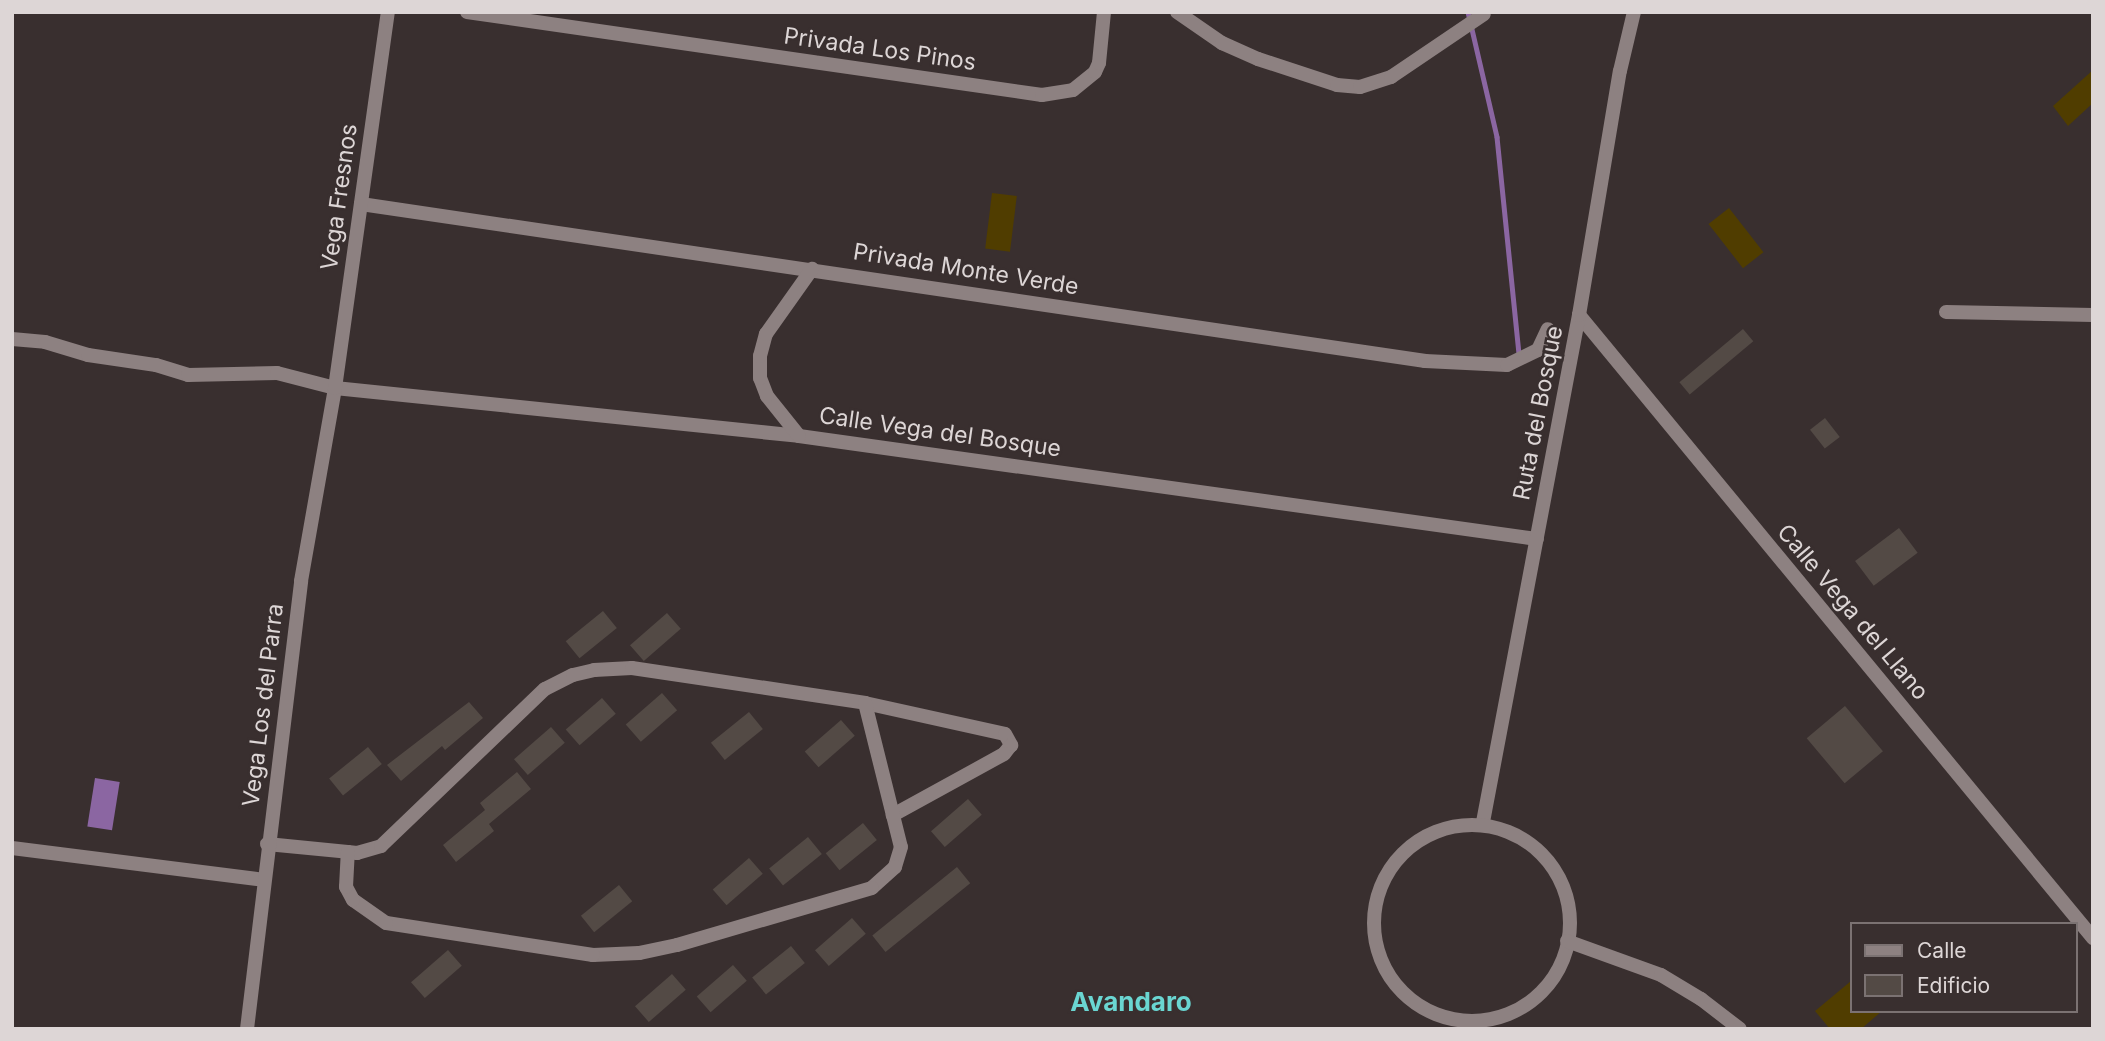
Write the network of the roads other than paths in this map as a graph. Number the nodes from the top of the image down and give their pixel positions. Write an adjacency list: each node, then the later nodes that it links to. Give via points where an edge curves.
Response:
1 (388, 12): 7 (street, Vega Fresnos)
2 (467, 12): 3 (street, Privada Los Pinos, via 1042,95 1073,90 1095,72 1100,64)
3 (1104, 12)
4 (1177, 12): 6 (street, via 1222,43 1258,59 1337,85 1360,87 1391,77)
5 (1634, 12): 11 (street, Ruta del Bosque)
6 (1484, 14)
7 (361, 204): 8 (street, Privada Monte Verde); 14 (street, Vega Fresnos)
8 (812, 269): 12 (street, Privada Monte Verde, via 1469,365 1507,365 1523,360 1538,351); 15 (street, via 772,325 760,356 760,377 767,396)
9 (1946, 312): 10 (street)
10 (2093, 315)
11 (1579, 316): 16 (street, Ruta del Bosque); 24 (street, Calle Vega del Llano)
12 (1548, 329)
13 (12, 339): 14 (street, Calle Vega del Bosque, via 45,342 188,375 276,373)
14 (335, 388): 15 (street, Calle Vega del Bosque); 20 (street, Vega Los del Parra, via 301,581)
15 (799, 436): 16 (street, Calle Vega del Bosque)
16 (1537, 539): 19 (street, Ruta del Bosque)
17 (864, 703): 18 (street); 18 (street, via 1005,734 1011,745 1004,754); 22 (street, via 632,668 573,675 545,690 387,842 365,852)
18 (893, 816): 22 (street, via 899,857 889,876 872,888 677,945 616,955 593,956 386,923 353,900 346,887)
19 (1483, 822): 25 (street, via 1522,836 1552,866 1567,906); 26 (street, via 1452,823 1423,835 1399,856 1383,883 1376,915 1378,947 1391,978)
20 (267, 844): 22 (street); 23 (street, Vega Los del Parra)
21 (12, 848): 23 (street)
22 (348, 852)
23 (264, 880): 27 (street, Vega Los del Parra)
24 (2093, 939)
25 (1567, 942): 26 (street, via 1554,975 1538,997 1516,1013 1477,1023); 28 (street, via 1661,975)
26 (1437, 1023)
27 (247, 1029)
28 (1740, 1029)

